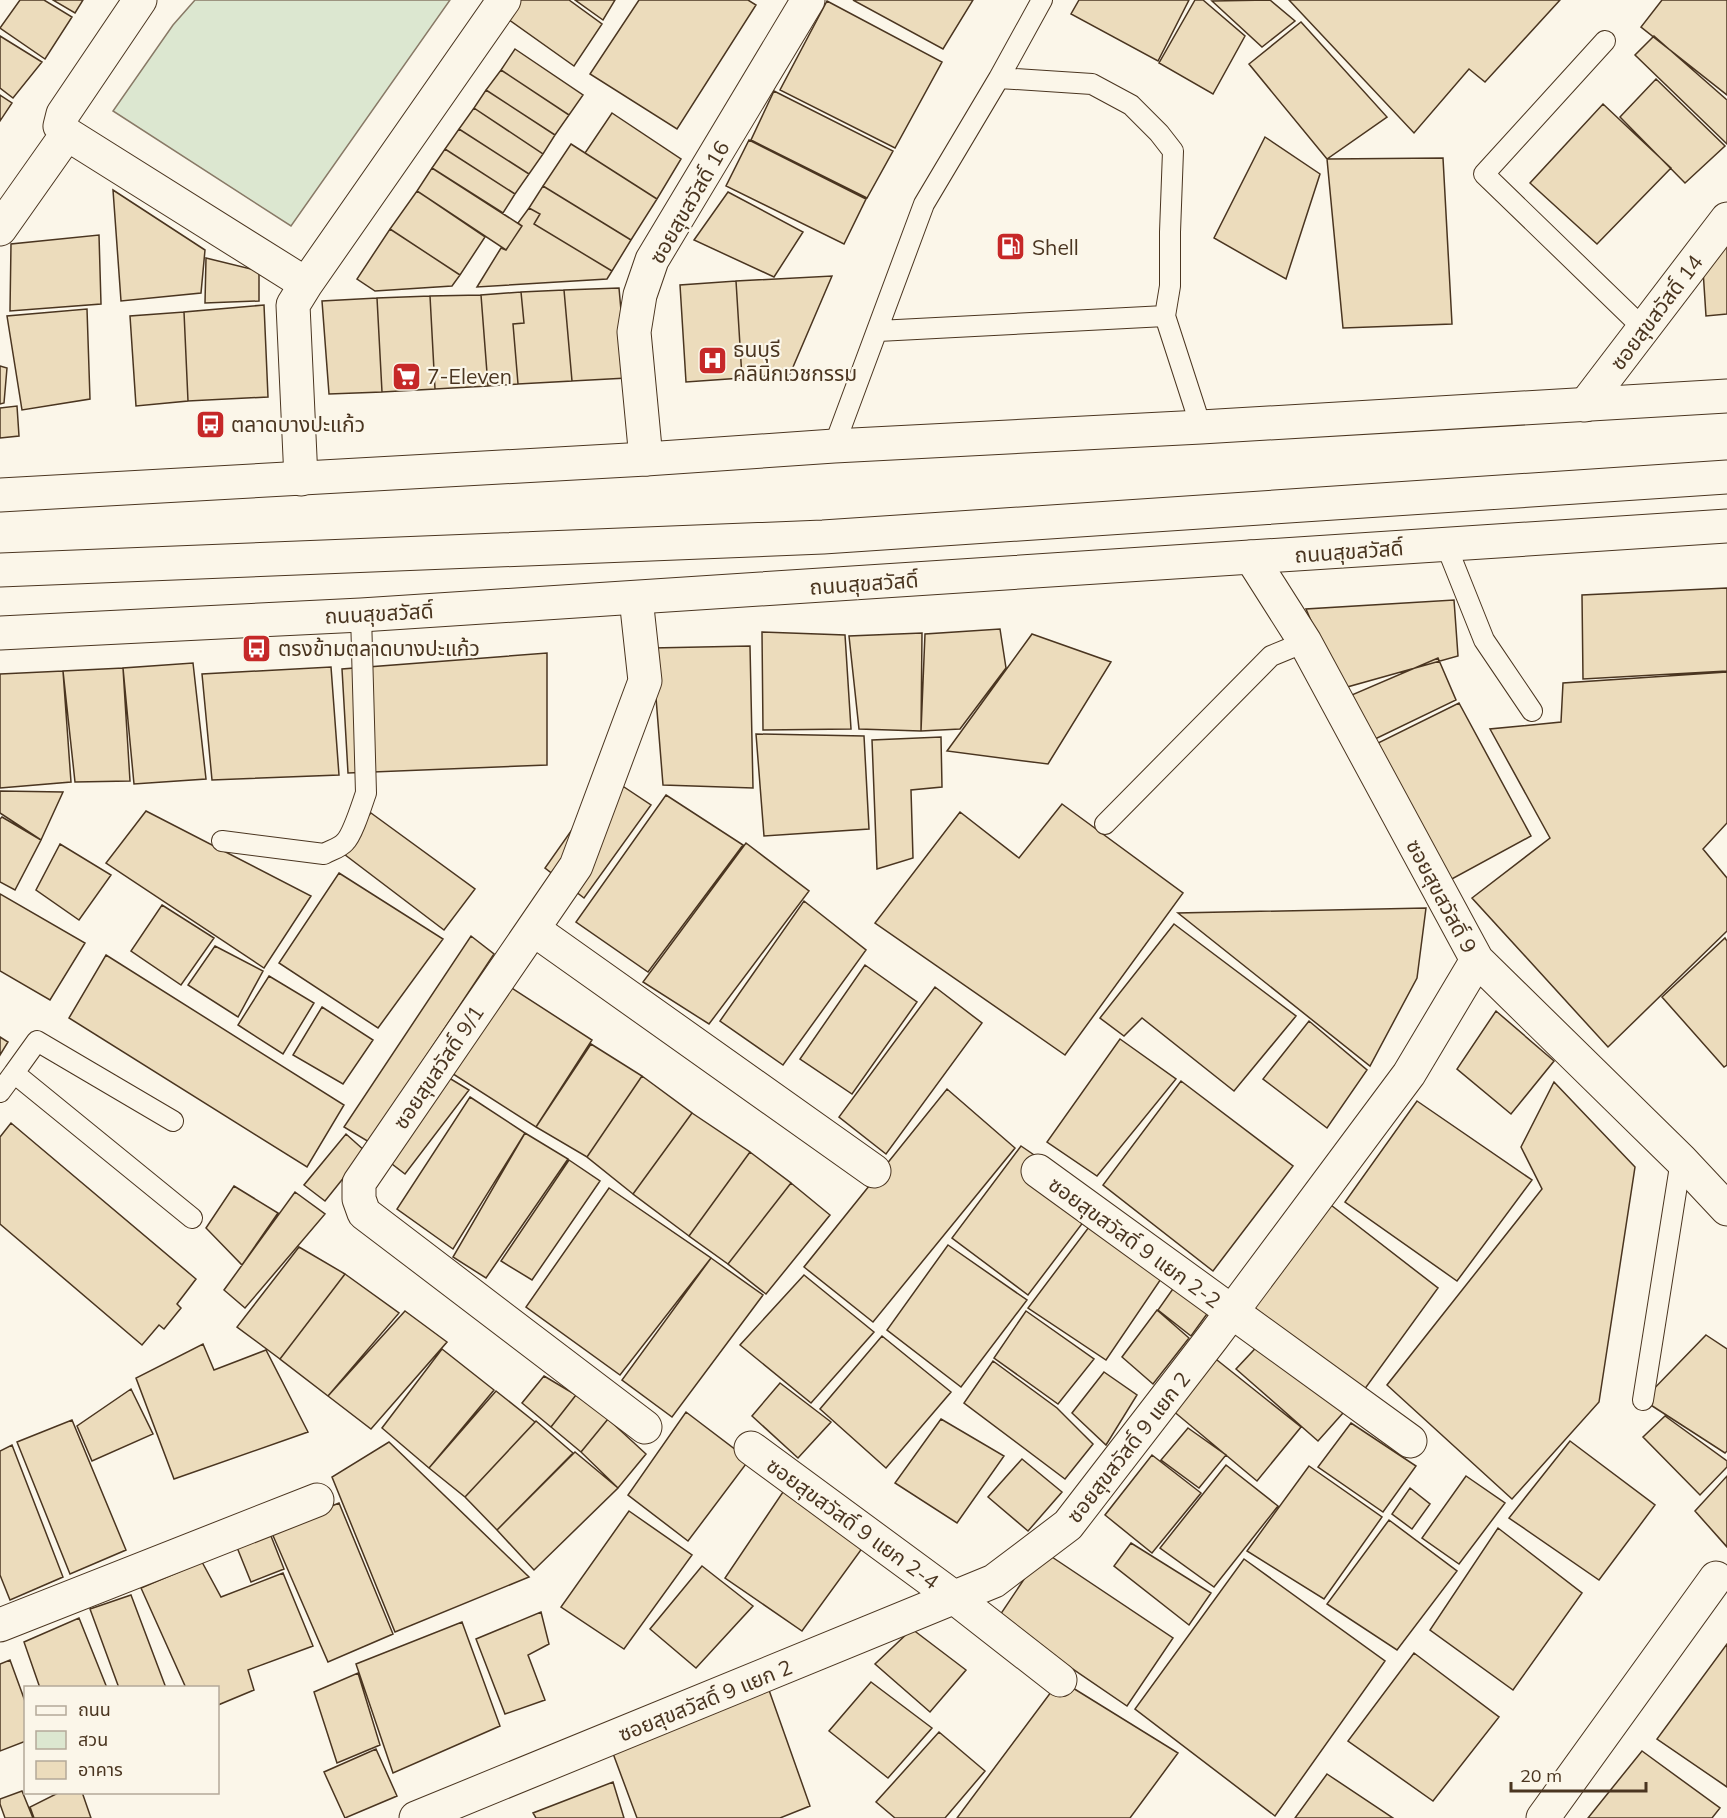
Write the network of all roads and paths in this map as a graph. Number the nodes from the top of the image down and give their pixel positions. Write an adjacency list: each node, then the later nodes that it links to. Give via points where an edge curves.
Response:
1 (140, 0): 7 (street, via 63,114 60,126)
2 (504, 0): 10 (street)
3 (808, 0): 18 (street, ซอยสุขสวัสดิ์ 16, via 652,260 640,295 634,332)
4 (1042, 0): 6 (lane)
5 (1605, 40): 12 (lane, via 1484,174)
6 (999, 78): 11 (lane, via 1092,84 1131,105 1173,151 1170,286); 13 (lane, via 924,204)
7 (67, 134): 9 (street); 10 (street)
8 (1727, 219): 12 (street, ซอยสุขสวัสดิ์ 14)
9 (0, 229)
10 (306, 284): 20 (street, via 293,305)
11 (1164, 316): 13 (lane); 16 (lane)
12 (1642, 328): 15 (street, ซอยสุขสวัสดิ์ 14)
13 (878, 331): 17 (lane)
14 (1727, 396): 15 (street)
15 (1585, 405): 16 (street)
16 (1201, 427): 17 (street)
17 (834, 446): 18 (street)
18 (646, 459): 20 (street)
19 (1727, 477): 25 (street, via 823,537)
20 (301, 479): 21 (street)
21 (0, 495)
22 (1727, 526): 23 (street, ถนนสุขสวัสดิ์)
23 (1446, 545): 24 (street, ถนนสุขสวัสดิ์); 30 (lane, via 1484,640)
24 (1251, 557): 26 (street, ถนนสุขสวัสดิ์); 29 (street, ซอยสุขสวัสดิ์ 9)
25 (0, 570)
26 (636, 598): 27 (street, ถนนสุขสวัสดิ์); 33 (street, ซอยสุขสวัสดิ์ 9/1, via 645,681 576,866)
27 (361, 615): 28 (street, ถนนสุขสวัสดิ์); 32 (lane, via 366,793 346,841 324,854)
28 (0, 633)
29 (1305, 642): 31 (lane, via 1271,656); 34 (street, ซอยสุขสวัสดิ์ 9)
30 (1532, 711)
31 (1105, 824)
32 (222, 841)
33 (533, 929): 39 (street); 45 (street, ซอยสุขสวัสดิ์ 9/1, via 359,1183 360,1199 364,1213)
34 (1477, 960): 38 (street, ซอยสุขสวัสดิ์ 9); 43 (street, ซอยสุขสวัสดิ์ 9 แยก 2, via 1408,1074)
35 (14, 1073): 36 (lane); 37 (lane, via 37,1041); 42 (lane)
36 (0, 1092)
37 (173, 1121)
38 (1681, 1160): 41 (street, ซอยสุขสวัสดิ์ 9); 44 (lane)
39 (874, 1171)
40 (1038, 1171): 43 (street, ซอยสุขสวัสดิ์ 9 แยก 2-2)
41 (1727, 1209)
42 (192, 1218)
43 (1232, 1312): 46 (street, ซอยสุขสวัสดิ์ 9 แยก 2-2); 50 (street, ซอยสุขสวัสดิ์ 9 แยก 2, via 1068,1525 994,1581)
44 (1643, 1400)
45 (645, 1427)
46 (1410, 1442)
47 (751, 1448): 50 (street, ซอยสุขสวัสดิ์ 9 แยก 2-4)
48 (317, 1500): 51 (street)
49 (1716, 1578): 54 (street)
50 (955, 1598): 52 (street, ซอยสุขสวัสดิ์ 9 แยก 2-4); 53 (street, ซอยสุขสวัสดิ์ 9 แยก 2)
51 (0, 1625)
52 (1060, 1680)
53 (416, 1818)
54 (1543, 1818)

